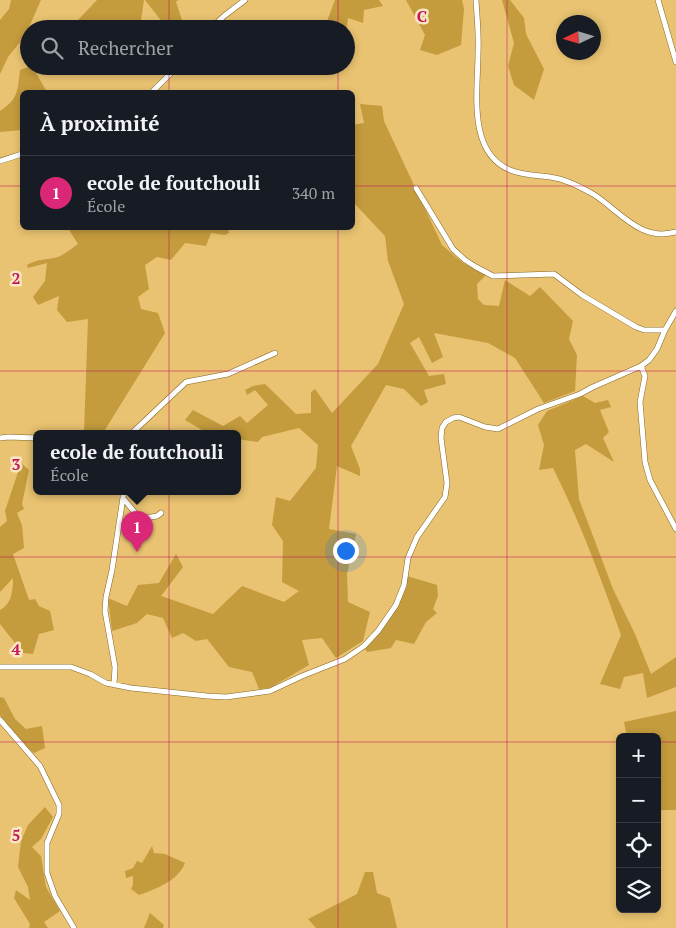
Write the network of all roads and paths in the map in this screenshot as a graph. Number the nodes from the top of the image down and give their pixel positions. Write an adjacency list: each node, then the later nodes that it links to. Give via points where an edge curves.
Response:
1 (245, 0): 4 (street)
2 (476, 0): 11 (street, via 479,37 476,107 481,137 492,158 520,174 568,182 593,194 643,230 663,234)
3 (658, 0): 5 (street)
4 (220, 20)
5 (676, 62)
6 (169, 75): 7 (street)
7 (154, 90)
8 (20, 155): 9 (street)
9 (0, 161)
10 (416, 188): 13 (street, via 453,248 485,272 503,277 554,274 636,327)
11 (676, 232)
12 (676, 311): 13 (street)
13 (665, 330): 15 (street, via 657,349)
14 (275, 354): 16 (street, via 228,374 186,382)
15 (641, 366): 22 (street, via 645,376 640,402 645,462 650,480); 24 (street, via 498,429 459,417 446,422 440,438 447,483 445,496 417,537 396,605 364,646 345,659 278,688 226,697)
16 (135, 430)
17 (0, 438): 18 (street)
18 (33, 438)
19 (123, 495): 20 (street)
20 (123, 498): 21 (street, via 140,519); 24 (street, via 104,611 115,672)
21 (160, 513)
22 (676, 529)
23 (0, 667): 24 (street, via 71,668)
24 (114, 685)
25 (0, 720): 26 (street, via 40,766 59,806 60,812 47,843 47,872 55,896)
26 (74, 928)

